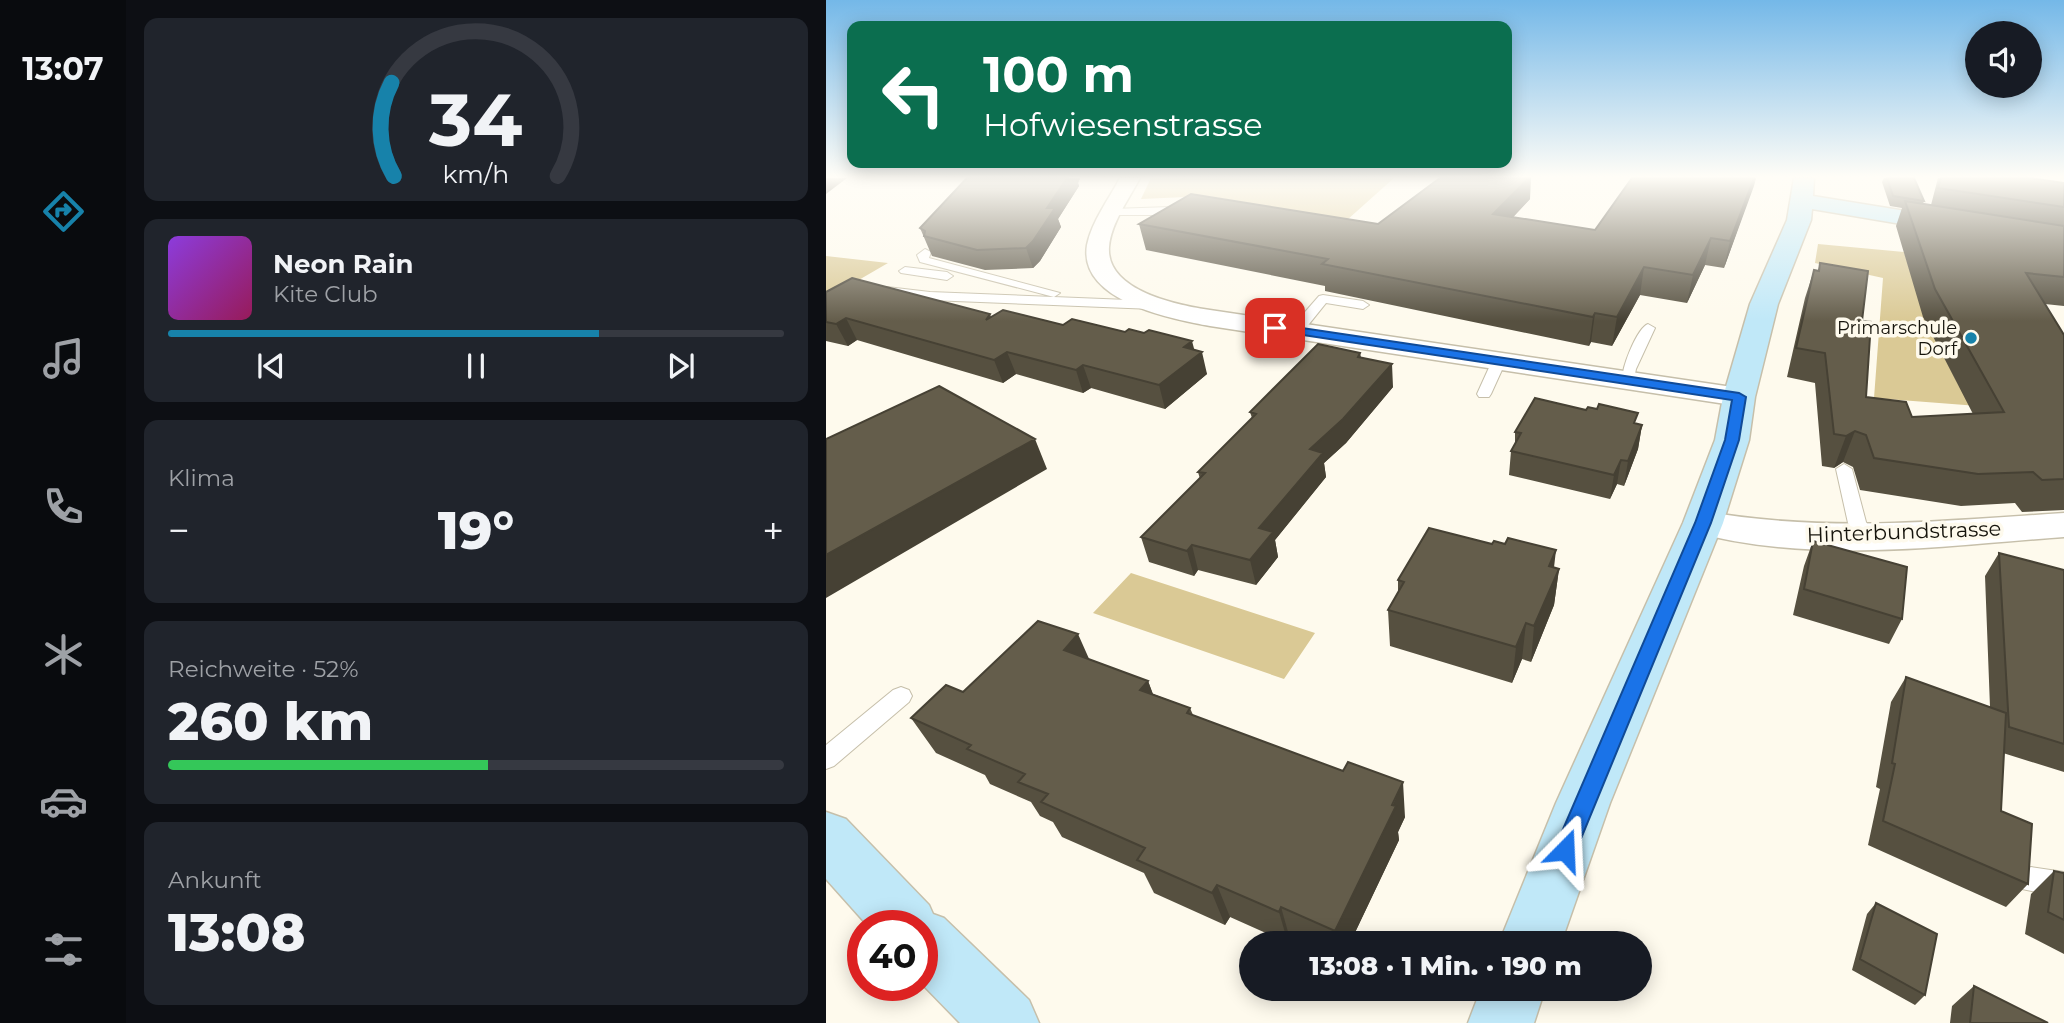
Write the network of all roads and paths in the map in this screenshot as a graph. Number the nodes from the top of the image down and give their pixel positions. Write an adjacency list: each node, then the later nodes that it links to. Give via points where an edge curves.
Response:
1 (1106, 226): 10 (street, via 1098,257 1105,273 1125,291)
2 (1797, 226): 17 (street, via 1764,304)
3 (1960, 226): 4 (street)
4 (1974, 229)
5 (925, 252): 7 (lane, via 924,260 933,264)
6 (905, 271): 7 (lane)
7 (1037, 289): 9 (lane)
8 (885, 290): 9 (lane)
9 (1094, 302): 10 (lane)
10 (1153, 305): 13 (street)
11 (1363, 305): 13 (lane, via 1323,299)
12 (1648, 328): 15 (lane)
13 (1296, 331): 14 (street)
14 (1499, 361): 15 (street); 16 (lane)
15 (1628, 380): 17 (street)
16 (1484, 394)
17 (1739, 397): 19 (street, via 1732,440)
18 (1844, 469): 21 (lane, via 1857,523)
19 (1703, 523): 21 (street, Hinterbundstrasse, via 1744,533); 28 (street, via 1583,803)
20 (2064, 525): 21 (street, Hinterbundstrasse)
21 (1867, 537)
22 (901, 696): 23 (lane)
23 (826, 759)
24 (826, 838): 27 (street)
25 (2031, 880): 26 (lane)
26 (2064, 885)
27 (893, 910)
28 (1535, 931)
29 (938, 956): 31 (street)
30 (1509, 1001): 32 (street)
31 (1006, 1023)
32 (1501, 1023)

